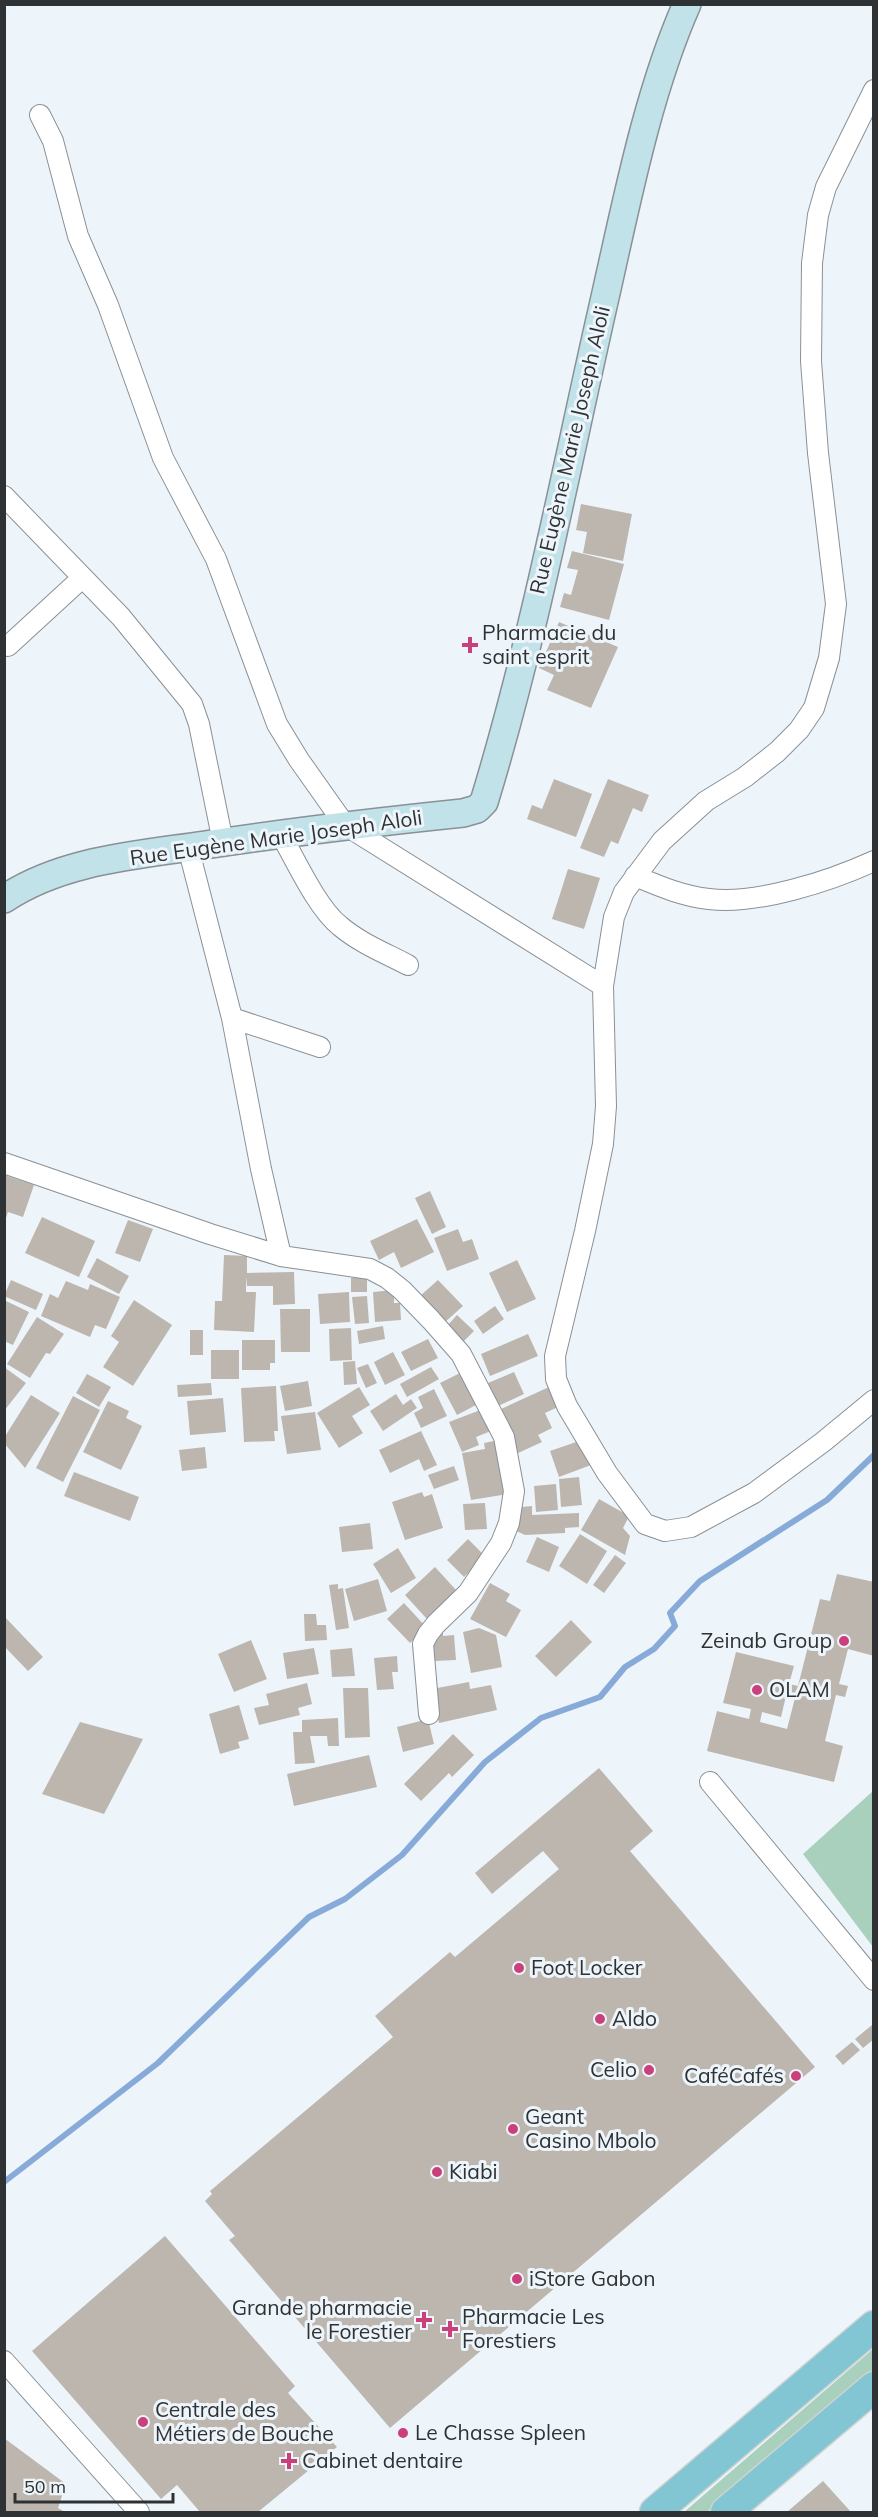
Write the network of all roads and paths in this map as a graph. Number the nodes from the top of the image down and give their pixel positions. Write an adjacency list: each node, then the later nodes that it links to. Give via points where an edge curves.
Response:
1 (687, 4): 7 (street, Rue Eugène Marie Joseph Aloli, via 663,69 623,216 520,672 484,802 463,813)
2 (873, 90): 12 (street, via 826,187 812,263 811,361 837,604 829,658 814,708 799,730 761,764 697,809 662,841)
3 (40, 115): 7 (street, via 53,141 78,236 163,458 216,559 278,724)
4 (4, 496): 5 (street)
5 (82, 578): 6 (street); 9 (street, via 121,617 192,704)
6 (8, 646)
7 (345, 825): 8 (street, Rue Eugène Marie Joseph Aloli); 15 (street)
8 (280, 833): 9 (street, Rue Eugène Marie Joseph Aloli); 14 (street, via 338,925)
9 (223, 842): 10 (street, Rue Eugène Marie Joseph Aloli)
10 (188, 847): 13 (street, Rue Eugène Marie Joseph Aloli, via 58,873 26,884); 16 (street)
11 (873, 861): 12 (street, via 841,875 758,898 711,899 674,893)
12 (634, 876): 15 (street, via 614,917)
13 (4, 899)
14 (408, 965)
15 (603, 986): 20 (street, via 605,1124 555,1356 556,1379 567,1406 607,1473 645,1524 665,1531 691,1527 754,1493)
16 (232, 1018): 17 (street); 19 (street)
17 (320, 1047)
18 (4, 1163): 19 (street)
19 (281, 1256): 21 (street, via 370,1269 395,1284 460,1354 504,1437 514,1491 508,1523 501,1543 468,1593 423,1644)
20 (873, 1400)
21 (429, 1714)
22 (710, 1782): 23 (street)
23 (873, 1980)
24 (873, 2326): 28 (main road)
25 (4, 2361): 27 (street)
26 (873, 2387): 29 (main road)
27 (139, 2512)
28 (655, 2512)
29 (726, 2512)

